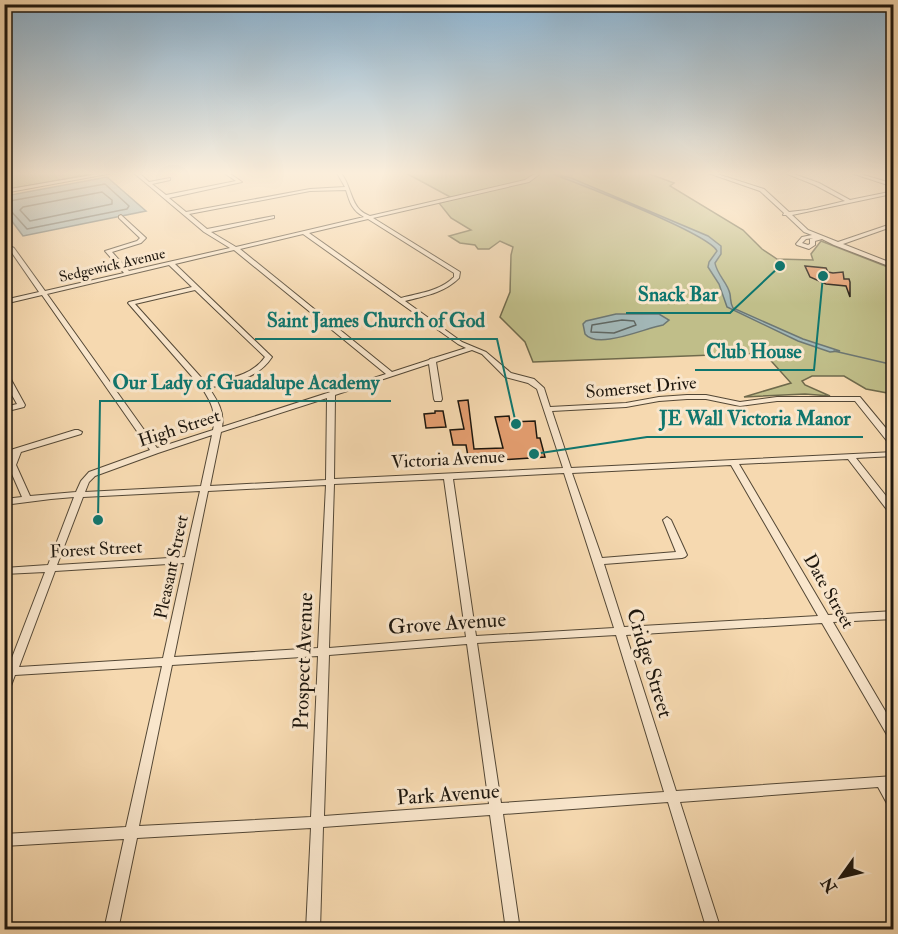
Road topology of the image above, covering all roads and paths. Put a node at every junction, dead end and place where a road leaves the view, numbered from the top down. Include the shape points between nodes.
1 (121, 217) dead end
2 (190, 217) edge
3 (272, 217) dead end
4 (373, 217) edge
5 (791, 217) edge
6 (367, 218) junction
7 (894, 224) edge
8 (206, 231) junction
9 (305, 233) junction
10 (836, 244) junction
11 (4, 245) edge
12 (236, 249) junction
13 (171, 264) junction
14 (894, 266) edge
15 (128, 274) junction
16 (194, 288) junction
17 (44, 293) junction
18 (401, 300) junction
19 (4, 302) edge
20 (474, 348) junction
21 (432, 360) junction
22 (4, 374) edge
23 (390, 374) junction
24 (205, 387) junction
25 (331, 394) junction
26 (438, 399) dead end
27 (548, 409) junction
28 (4, 410) edge
29 (218, 431) junction
30 (78, 432) dead end
31 (894, 444) edge
32 (17, 451) junction
33 (155, 451) junction
34 (4, 454) edge
35 (893, 454) edge
36 (851, 457) junction
37 (734, 462) junction
38 (567, 470) junction
39 (448, 476) junction
40 (330, 482) junction
41 (205, 488) junction
42 (81, 495) junction
43 (26, 497) junction
44 (4, 502) edge
45 (894, 513) edge
46 (667, 520) dead end
47 (189, 560) junction
48 (598, 561) junction
49 (52, 569) junction
50 (4, 571) edge
51 (894, 615) edge
52 (825, 620) junction
53 (620, 630) junction
54 (471, 640) junction
55 (323, 652) junction
56 (169, 661) junction
57 (9, 672) edge
58 (4, 691) edge
59 (894, 737) edge
60 (888, 782) edge
61 (672, 797) junction
62 (894, 805) edge
63 (495, 810) junction
64 (316, 822) junction
65 (132, 834) junction
66 (4, 840) edge
67 (111, 930) edge
68 (313, 930) edge
69 (513, 930) edge
70 (714, 930) edge

1 - 15 street via 143,238 108,250
2 - 8 street
3 - 8 street
4 - 6 street, Sedgewick Avenue
5 - 10 street via 806,231
6 - 9 street, Sedgewick Avenue
6 - 18 street via 457,272 458,277 447,285
7 - 10 street
8 - 12 street
9 - 12 street, Sedgewick Avenue
9 - 18 street
10 - 14 street
11 - 17 street via 11,246
12 - 13 street, Sedgewick Avenue
12 - 23 street
13 - 15 street, Sedgewick Avenue
13 - 16 street
15 - 17 street, Sedgewick Avenue
16 - 24 street via 269,357 257,371
16 - 24 street, Pleasant Street via 130,303
17 - 19 street, Sedgewick Avenue
17 - 33 street
18 - 20 street via 460,343
20 - 21 street, High Street
20 - 27 street via 484,352 508,375 536,384
21 - 23 street, High Street
21 - 26 street
22 - 28 street via 21,405
23 - 25 street, High Street
24 - 29 street, Pleasant Street via 216,405
25 - 29 street, High Street
25 - 40 street, Prospect Avenue
27 - 31 street, Somerset Drive via 687,397 740,404 777,399 857,399
27 - 38 street, Cridge Street
29 - 33 street, High Street
29 - 41 street, Pleasant Street
30 - 32 street
32 - 34 street
32 - 43 street via 12,465
33 - 42 street, High Street via 99,470 85,481
35 - 36 street, Victoria Avenue
36 - 37 street, Victoria Avenue
36 - 45 street
37 - 38 street, Victoria Avenue
37 - 52 street, Date Street
38 - 39 street, Victoria Avenue
38 - 48 street, Cridge Street
39 - 40 street, Victoria Avenue
39 - 54 street
40 - 41 street, Victoria Avenue
40 - 55 street, Prospect Avenue
41 - 42 street, Victoria Avenue
41 - 47 street, Pleasant Street
42 - 43 street, Victoria Avenue
42 - 49 street
43 - 44 street, Victoria Avenue
46 - 48 street via 682,555
47 - 49 street, Forest Street
47 - 56 street, Pleasant Street
48 - 53 street, Cridge Street
49 - 50 street, Forest Street
49 - 57 street
51 - 52 street, Grove Avenue
52 - 53 street, Grove Avenue
52 - 59 street, Date Street
53 - 54 street, Grove Avenue
53 - 61 street, Cridge Street
54 - 55 street, Grove Avenue
54 - 63 street
55 - 56 street, Grove Avenue
55 - 64 street, Prospect Avenue
56 - 57 street, Grove Avenue
56 - 65 street, Pleasant Street
57 - 58 street
60 - 61 street, Park Avenue
60 - 62 street
61 - 63 street, Park Avenue
61 - 70 street, Cridge Street
63 - 64 street, Park Avenue
63 - 69 street
64 - 65 street, Park Avenue
64 - 68 street, Prospect Avenue
65 - 66 street, Park Avenue
65 - 67 street, Pleasant Street

